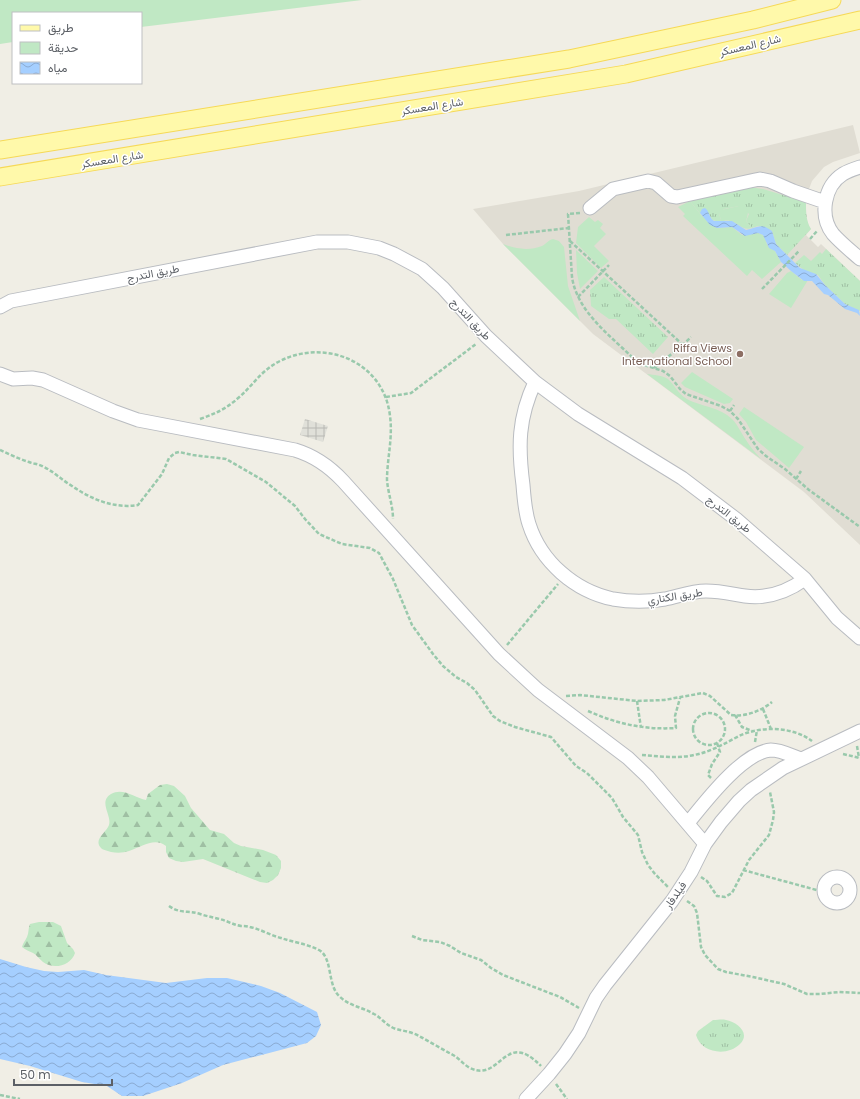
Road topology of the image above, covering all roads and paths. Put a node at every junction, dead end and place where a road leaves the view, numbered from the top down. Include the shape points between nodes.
1 (832, 0) edge
2 (860, 20) edge
3 (0, 150) edge
4 (860, 168) edge
5 (0, 177) edge
6 (825, 202) junction
7 (590, 208) dead end
8 (568, 214) dead end
9 (569, 228) junction
10 (819, 230) dead end
11 (506, 235) dead end
12 (810, 239) dead end
13 (570, 241) junction
14 (799, 251) dead end
15 (860, 259) edge
16 (609, 265) dead end
17 (602, 272) junction
18 (762, 289) dead end
19 (578, 297) junction
20 (0, 307) edge
21 (486, 336) junction
22 (691, 337) dead end
23 (683, 345) junction
24 (654, 368) junction
25 (0, 374) edge
26 (535, 382) junction
27 (386, 397) junction
28 (734, 405) dead end
29 (730, 411) junction
30 (198, 420) dead end
31 (0, 450) edge
32 (801, 471) dead end
33 (796, 479) junction
34 (860, 527) edge
35 (388, 532) junction
36 (564, 576) junction
37 (805, 579) junction
38 (860, 638) edge
39 (499, 654) junction
40 (566, 696) junction
41 (680, 698) junction
42 (550, 699) junction
43 (637, 701) junction
44 (571, 702) dead end
45 (772, 702) dead end
46 (583, 708) dead end
47 (763, 709) junction
48 (735, 715) junction
49 (641, 728) junction
50 (771, 730) junction
51 (752, 731) junction
52 (860, 731) edge
53 (717, 743) junction
54 (718, 747) junction
55 (822, 749) junction
56 (628, 758) junction
57 (801, 759) junction
58 (767, 779) junction
59 (719, 786) junction
60 (688, 823) junction
61 (705, 844) junction
62 (743, 870) junction
63 (692, 872) junction
64 (824, 892) junction
65 (676, 894) junction
66 (855, 895) edge
67 (169, 906) dead end
68 (412, 936) dead end
69 (860, 993) edge
70 (586, 1015) junction
71 (549, 1074) junction
72 (0, 1095) edge
73 (20, 1099) edge
74 (526, 1099) edge
75 (567, 1099) edge

1 - 3 main road via 754,20 569,59
2 - 5 main road, شارع المعسكر via 626,74
4 - 6 street via 843,174 835,181 829,188
6 - 7 street via 765,180 677,197 671,196 656,183 648,181 614,189
6 - 15 street via 825,216 832,234
8 - 9 path
9 - 11 path
9 - 13 path
10 - 12 path
13 - 17 path
13 - 19 path via 573,281
14 - 18 path
16 - 17 path
17 - 19 path
17 - 23 path
19 - 24 path via 592,318 635,360
20 - 21 street, طريق التدرج via 11,301 301,244 348,242 394,254 422,269 443,288
21 - 26 street, طريق التدرج
21 - 27 path via 411,393
22 - 23 path
23 - 24 path
24 - 29 path via 670,376 686,394
25 - 35 street via 13,379 43,380 113,412 138,420 308,454 336,473
26 - 36 street, طريق الكناري via 526,404 520,431 520,462 526,514 539,546
26 - 37 street, طريق التدرج via 578,414 693,486 751,531
27 - 30 path via 370,374 352,360 343,356 310,352 280,361 258,377 228,406
27 - 35 path via 391,428 387,482 394,516
28 - 29 path
29 - 33 path via 758,449
31 - 65 path via 43,466 71,486 98,500 127,507 138,505 175,453 226,459 266,482 295,506 320,534 342,544 370,548 378,553 393,580 412,625 443,666 467,683 493,716 515,727 551,737 576,766 588,773 612,798 638,835 648,866
32 - 33 path
33 - 34 path
35 - 39 street
36 - 37 street, طريق الكناري via 600,595 640,602 706,591 768,596 787,590
36 - 39 path
37 - 38 street, طريق التدرج via 837,618
39 - 42 street
40 - 42 path
40 - 43 path
40 - 44 path
41 - 43 path
41 - 48 path via 703,693 731,715
41 - 49 path via 676,711 676,728
42 - 56 street
43 - 49 path
45 - 47 path
46 - 49 path via 606,719
47 - 48 path
47 - 50 path
48 - 51 path via 742,727
50 - 51 path
50 - 55 path via 801,734
51 - 54 path
52 - 55 street, فيلدفار
53 - 53 path via 724,735 725,723 722,718 712,713 701,714 694,723 693,734 706,745
53 - 54 path
54 - 56 path via 684,757 642,755
54 - 59 path via 720,752 708,775
55 - 57 street, فيلدفار
56 - 60 street via 645,773
57 - 58 street, فيلدفار
57 - 59 street via 773,750 762,753 740,767
58 - 61 street, فيلدفار via 751,790 730,811
58 - 62 path via 773,803 773,820 769,835
59 - 60 street
60 - 61 street
61 - 63 street, فيلدفار
62 - 63 path via 732,893 725,897 717,896 707,881
62 - 64 path
63 - 65 street, فيلدفار
64 - 66 street via 830,901 837,903
64 - 66 street via 827,881 841,877
65 - 69 path via 694,906 701,947 718,969 784,984 807,994
65 - 70 street, فيلدفار via 614,972
67 - 71 path via 180,912 248,926 319,950 324,954 332,986 338,995 374,1014 384,1023 418,1036 454,1055 470,1068 490,1070 504,1057 516,1052 536,1061
68 - 70 path via 440,942 481,960 503,975 560,997
70 - 71 street, فيلدفار via 578,1033
71 - 74 street, فيلدفار
71 - 75 path
72 - 73 path

